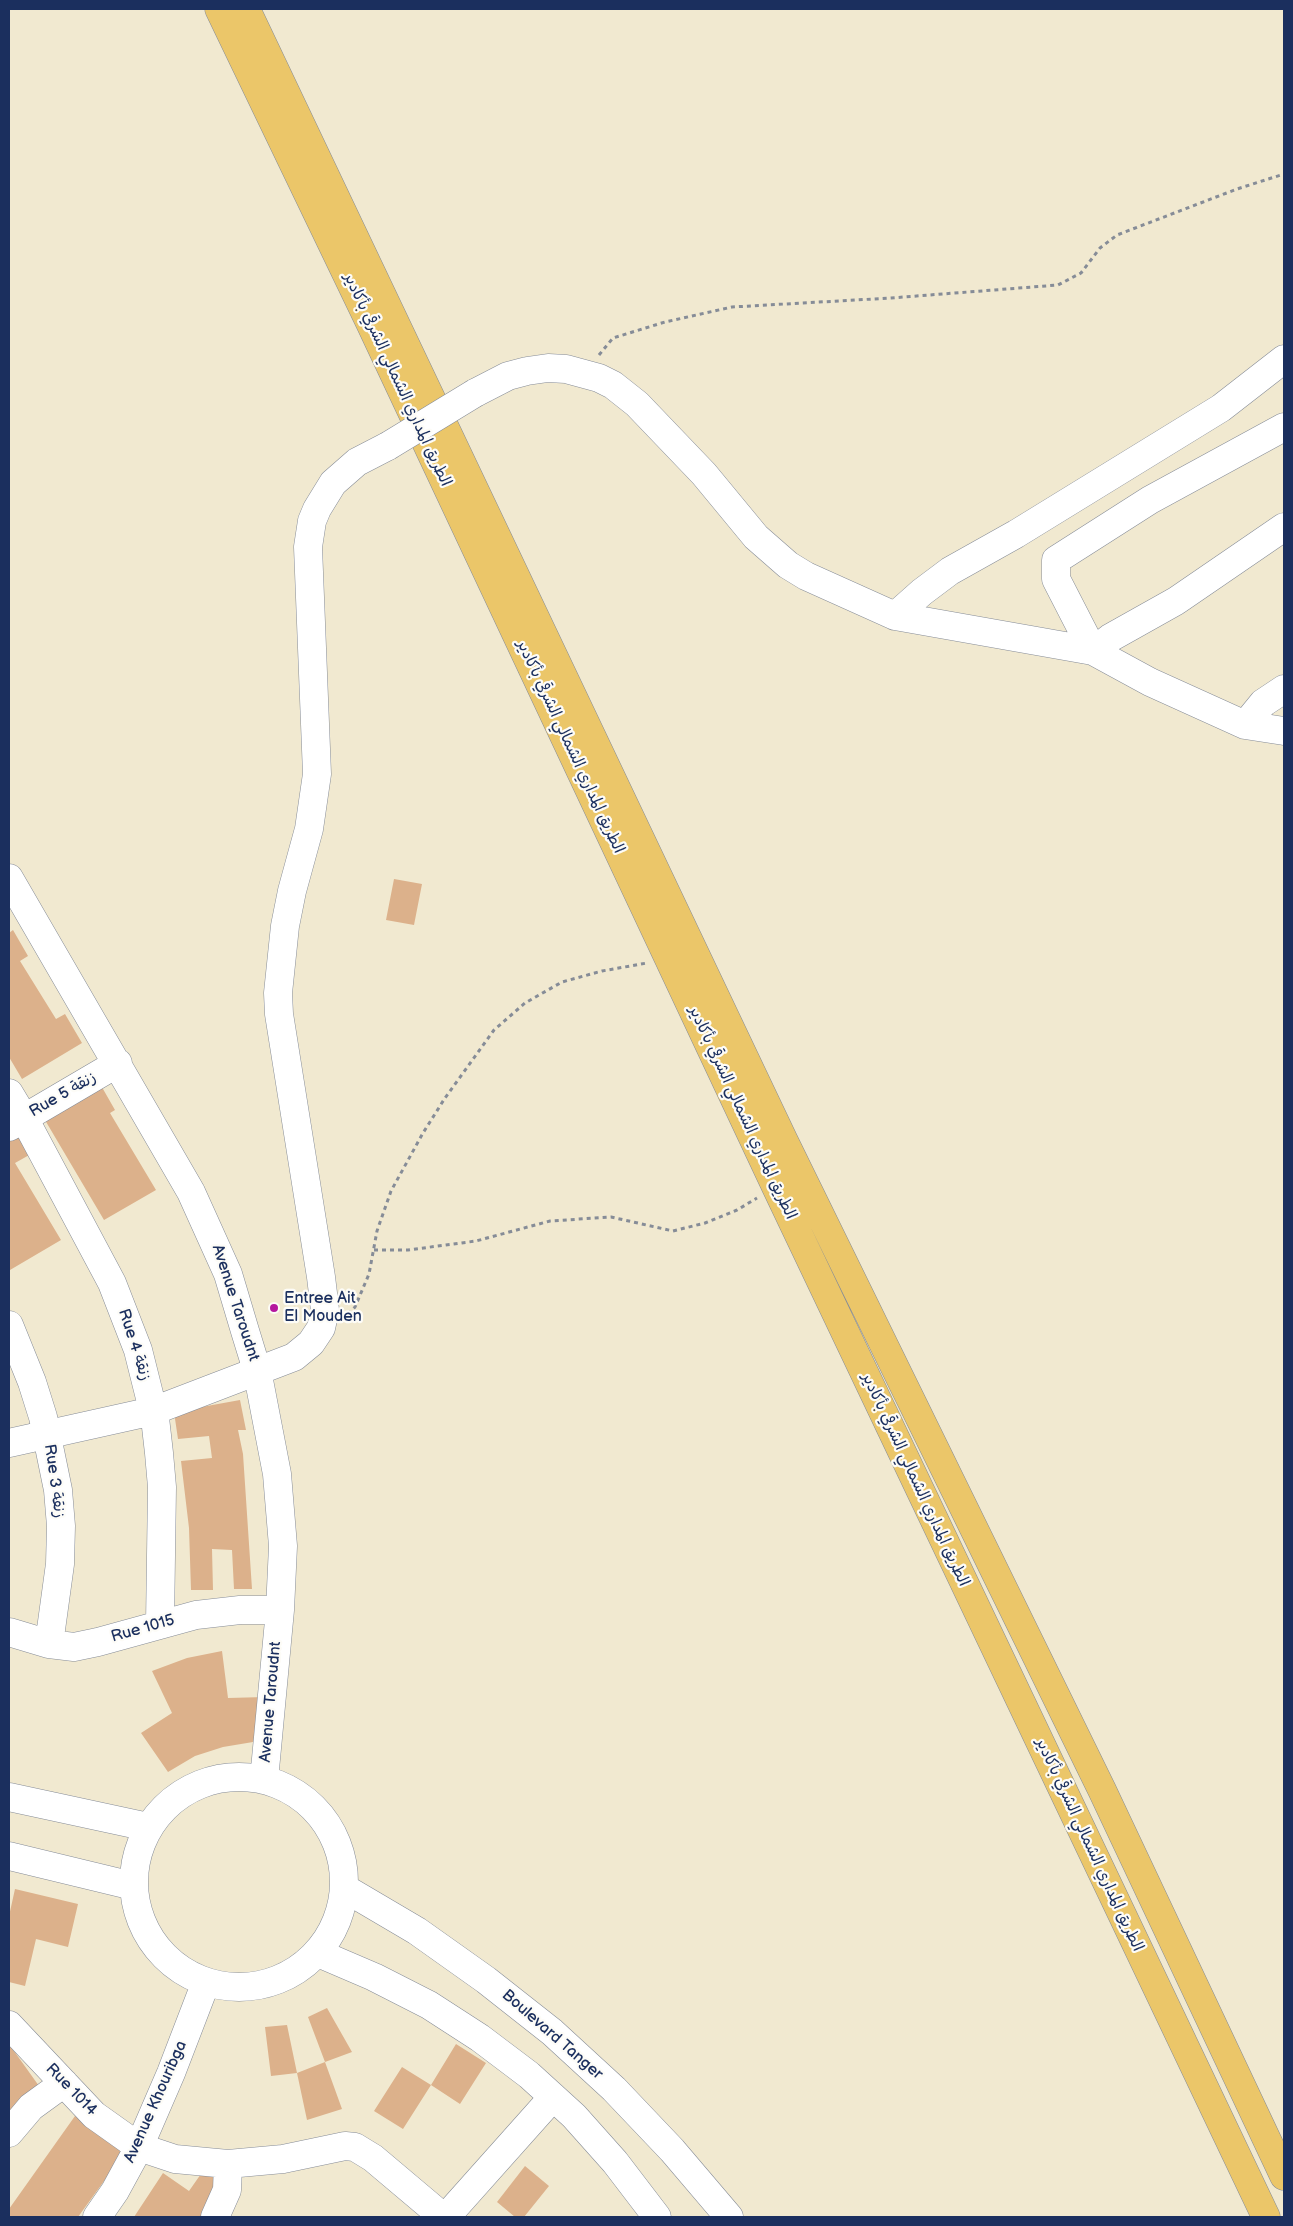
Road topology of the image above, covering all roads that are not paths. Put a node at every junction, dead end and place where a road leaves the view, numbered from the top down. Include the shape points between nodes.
1 (219, 9) edge
2 (246, 9) edge
3 (1284, 359) edge
4 (1284, 428) edge
5 (1284, 527) edge
6 (895, 616) junction
7 (1092, 651) junction
8 (1284, 689) edge
9 (1245, 725) junction
10 (1284, 731) edge
11 (9, 878) edge
12 (118, 1063) junction
13 (9, 1093) edge
14 (17, 1122) edge
15 (9, 1325) edge
16 (257, 1370) junction
17 (153, 1411) junction
18 (47, 1435) junction
19 (9, 1443) edge
20 (280, 1610) junction
21 (160, 1624) junction
22 (9, 1632) edge
23 (49, 1644) junction
24 (264, 1780) junction
25 (9, 1797) edge
26 (148, 1827) junction
27 (9, 1856) edge
28 (133, 1886) junction
29 (344, 1888) junction
30 (318, 1953) junction
31 (206, 1982) junction
32 (9, 2025) edge
33 (64, 2083) junction
34 (553, 2097) junction
35 (9, 2133) edge
36 (140, 2147) junction
37 (228, 2164) junction
38 (1284, 2176) edge
39 (97, 2217) edge
40 (215, 2217) edge
41 (445, 2217) edge
42 (657, 2217) edge
43 (729, 2217) edge
44 (1266, 2217) edge

1 - 44 highway, الطريق المداري الشمالي الشرقي بأكادير
2 - 38 highway, الطريق المداري الشمالي الشرقي بأكادير via 784,1141 1102,1790
3 - 6 street via 1221,408 950,571
4 - 7 street via 1164,492 1056,560 1056,579
5 - 7 street via 1176,601
6 - 7 street
6 - 16 street, bridge via 806,576 771,552 699,468 637,404 613,385 584,373 548,368 508,376 357,462 333,483 312,521 308,547 317,774 309,829 285,926 278,993 325,1310 317,1336 294,1357
7 - 9 street via 1150,682
8 - 9 street via 1263,704
9 - 10 street
11 - 12 street, Avenue Taroudnt
12 - 14 street, Rue 5 زنقة
12 - 16 street, Avenue Taroudnt via 204,1219 228,1274
13 - 14 street, Rue 4 زنقة
14 - 17 street, Rue 4 زنقة via 115,1291 138,1350
15 - 18 street, Rue 3 زنقة via 32,1382
16 - 17 street
16 - 20 street, Avenue Taroudnt via 277,1474 283,1546
17 - 18 street
17 - 21 street, Rue 4 زنقة via 162,1487
18 - 19 street
18 - 23 street, Rue 3 زنقة via 58,1490 61,1526 58,1591
20 - 21 street, Rue 1015 via 218,1612
20 - 24 street, Avenue Taroudnt
21 - 23 street, Rue 1015 via 86,1645
22 - 23 street, Rue 1015
24 - 26 street via 228,1777 185,1790 164,1806
24 - 29 street via 287,1788 324,1819 336,1840 343,1864
25 - 26 street
26 - 28 street via 138,1846
27 - 28 street
28 - 31 street via 139,1917 154,1945 177,1968
29 - 30 street via 341,1912
29 - 43 street, Boulevard Tanger via 417,1931 552,2032 627,2102
30 - 31 street via 299,1969 262,1985 230,1987
30 - 34 street via 374,1976 429,2005 480,2038
31 - 36 street, Avenue Khouribga
32 - 33 street, Rue 1014
33 - 35 street via 31,2107
33 - 36 street, Rue 1014 via 94,2115
34 - 41 street
34 - 42 street via 615,2162
36 - 37 street, Rue 1014 via 175,2159
36 - 39 street, Avenue Khouribga
37 - 40 street via 227,2190
37 - 41 street, Rue 1014 via 355,2147

